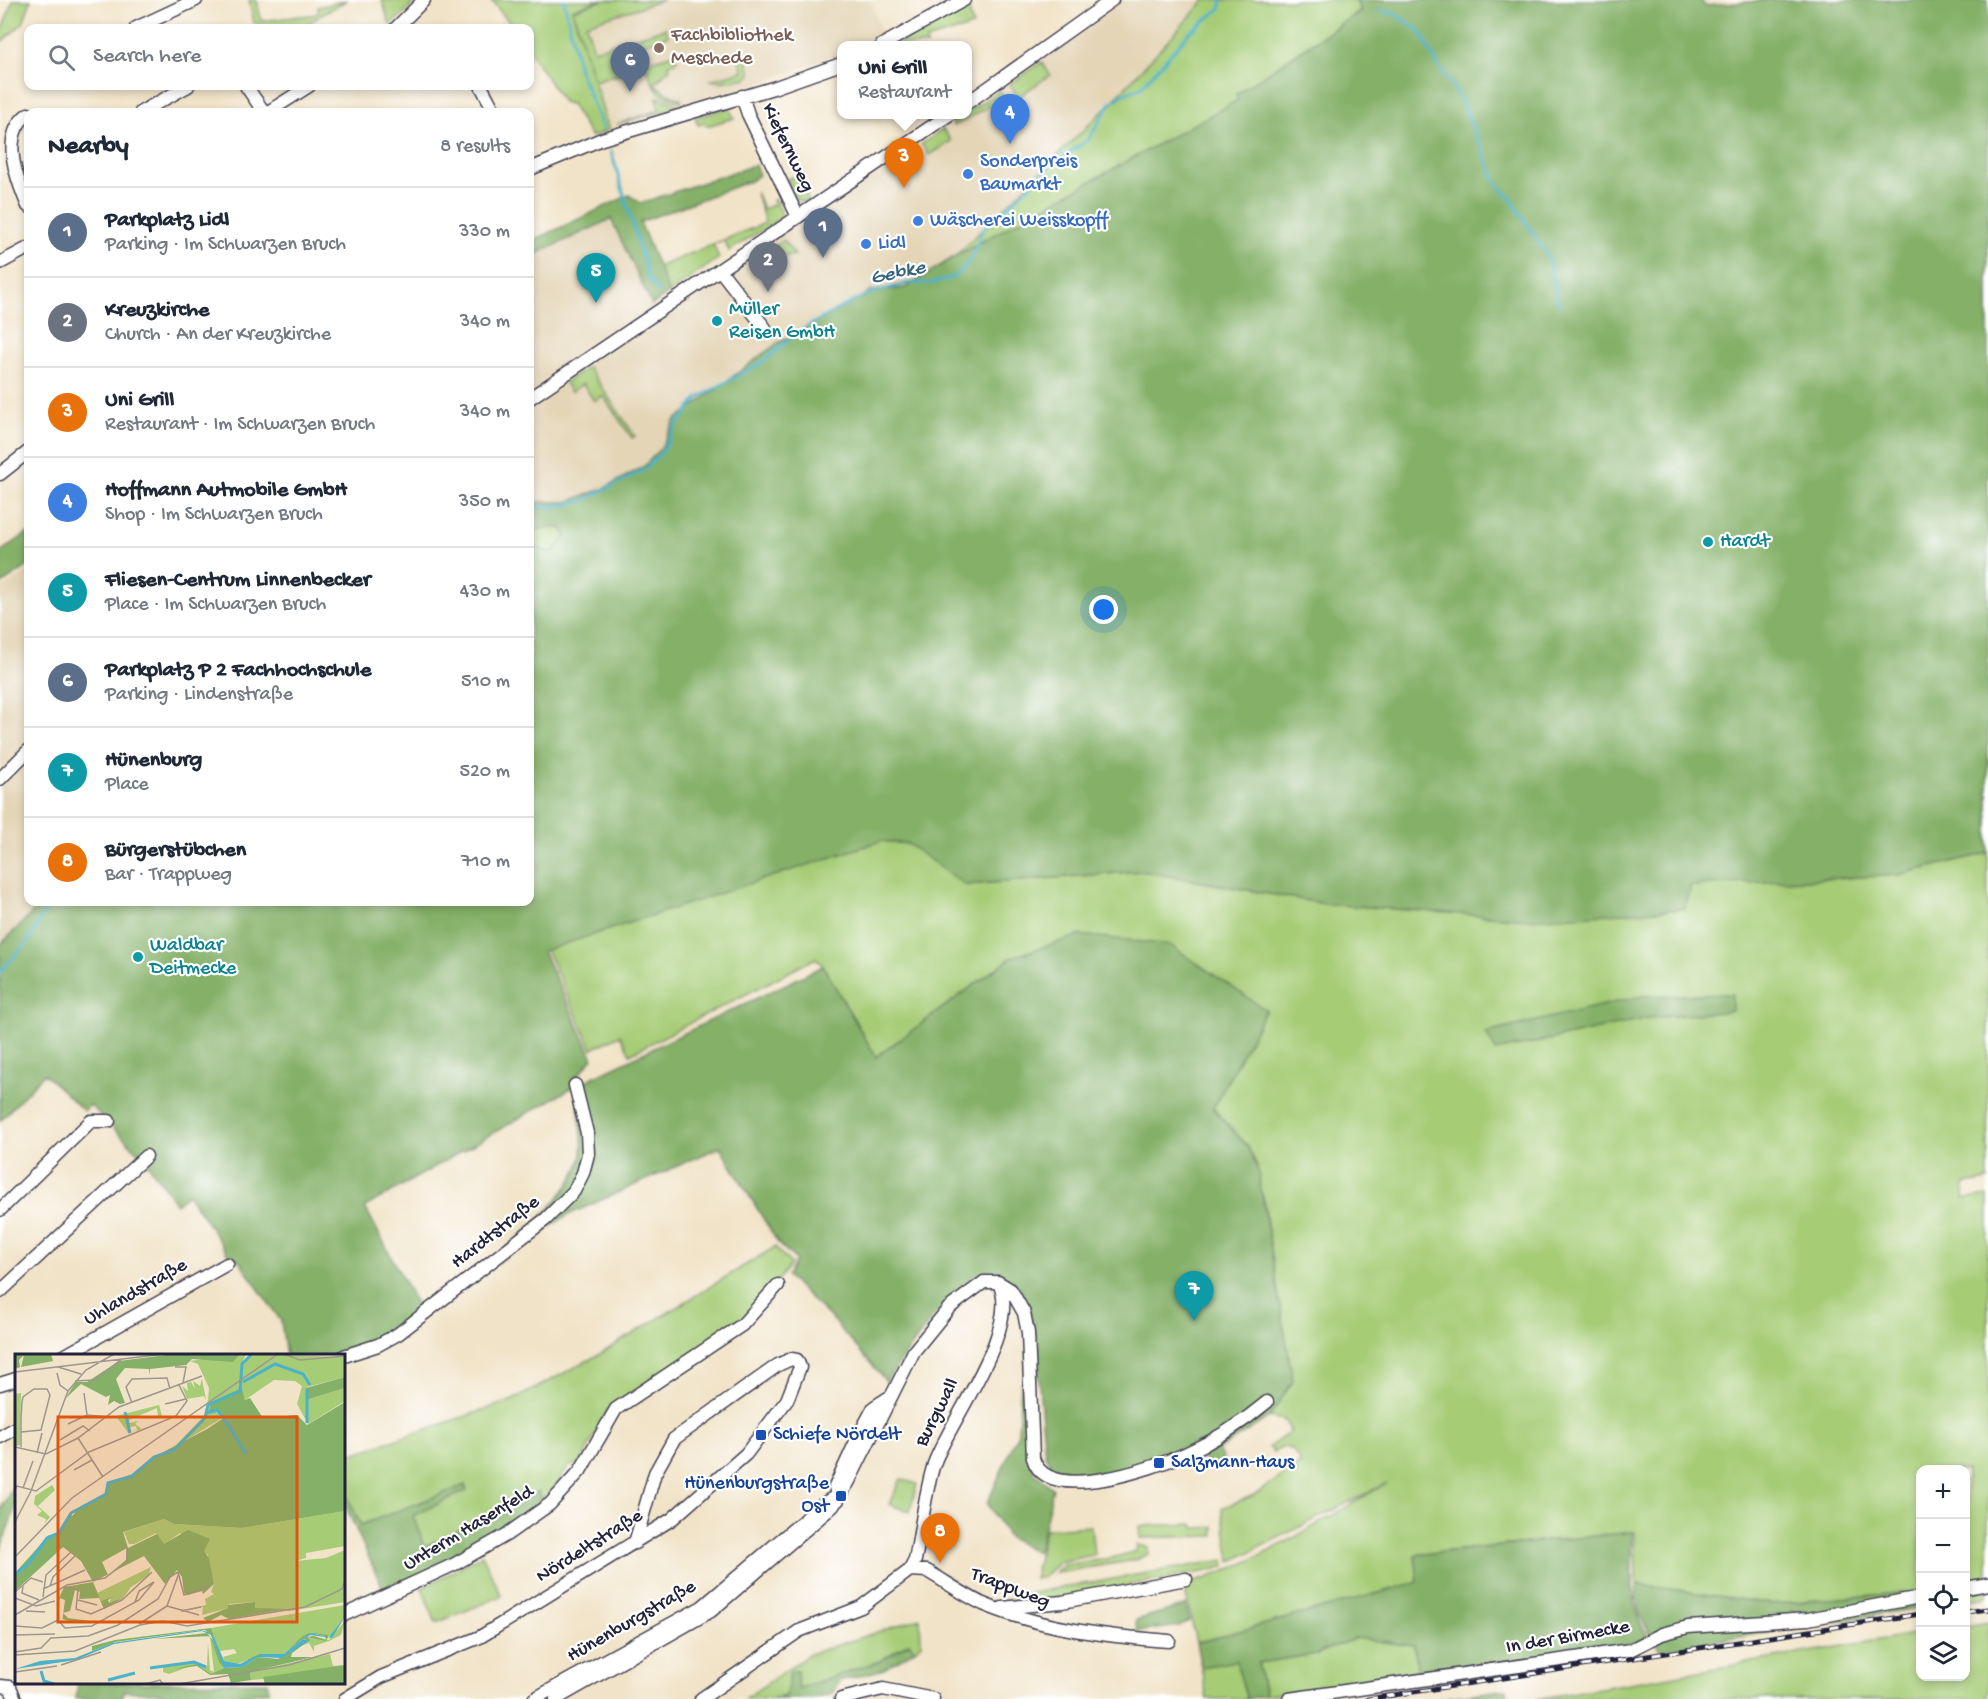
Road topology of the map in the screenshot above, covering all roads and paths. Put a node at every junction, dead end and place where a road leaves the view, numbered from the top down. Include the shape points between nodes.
1 (196, 0) edge
2 (424, 0) edge
3 (964, 0) edge
4 (1112, 0) edge
5 (145, 24) edge
6 (400, 24) edge
7 (889, 41) edge
8 (837, 65) edge
9 (181, 90) edge
10 (249, 90) edge
11 (302, 90) edge
12 (483, 90) edge
13 (742, 96) junction
14 (972, 99) edge
15 (148, 108) edge
16 (263, 108) edge
17 (273, 108) edge
18 (493, 108) edge
19 (24, 117) edge
20 (943, 119) edge
21 (534, 167) edge
22 (24, 184) edge
23 (798, 217) junction
24 (24, 250) edge
25 (0, 263) edge
26 (720, 270) junction
27 (765, 328) dead end
28 (534, 395) edge
29 (24, 455) edge
30 (0, 474) edge
31 (24, 756) edge
32 (0, 779) edge
33 (575, 1085) dead end
34 (109, 1121) dead end
35 (146, 1156) dead end
36 (0, 1210) edge
37 (226, 1264) dead end
38 (998, 1282) joint
39 (778, 1285) dead end
40 (0, 1292) edge
41 (1009, 1296) junction
42 (68, 1354) edge
43 (345, 1356) edge
44 (15, 1379) edge
45 (0, 1384) edge
46 (1267, 1402) dead end
47 (833, 1497) junction
48 (635, 1543) junction
49 (917, 1548) junction
50 (910, 1570) junction
51 (927, 1571) junction
52 (1186, 1579) dead end
53 (1988, 1584) edge
54 (1970, 1587) edge
55 (1916, 1598) edge
56 (994, 1608) junction
57 (345, 1616) edge
58 (1169, 1641) dead end
59 (2, 1686) edge
60 (2, 1699) edge
61 (15, 1699) edge
62 (345, 1699) edge
63 (534, 1699) edge
64 (556, 1699) edge
65 (701, 1699) edge
66 (841, 1699) edge
67 (933, 1699) edge
68 (1289, 1699) edge

1 - 5 street
2 - 6 street
3 - 7 street
4 - 14 street
8 - 13 street
9 - 15 street
10 - 16 street
11 - 17 street
12 - 18 street
13 - 21 street via 602,139
13 - 23 street, Kiefernweg
19 - 22 street via 16,123 8,148
20 - 23 street
23 - 26 street
24 - 25 street
26 - 27 street
26 - 28 street
29 - 30 street
31 - 32 street
33 - 43 street, Hardtstraße via 588,1154 574,1191 546,1219 398,1334
34 - 36 street via 91,1120
35 - 40 street
37 - 42 street, Uhlandstraße
38 - 41 street, Burgwall
38 - 47 street, Hünenburgstraße via 988,1281 975,1287 937,1320 908,1361
39 - 57 street, Unterm Hasenfeld via 742,1325 616,1410 580,1472 550,1504 446,1569
41 - 46 street via 1022,1308 1028,1333 1033,1458 1038,1470 1048,1478 1089,1481 1176,1458 1238,1424
41 - 49 street, Burgwall via 994,1346 933,1467
44 - 45 street
47 - 63 street, Hünenburgstraße via 702,1607
47 - 64 street, Hünenburgstraße via 711,1611
48 - 48 street, Nördeltstraße via 683,1510 746,1454 782,1408 799,1370 791,1359 674,1439 655,1473
48 - 62 street, Nördeltstraße via 480,1637 381,1677
49 - 50 street, Burgwall
49 - 51 street
50 - 51 street, Trappweg
50 - 65 street via 861,1607 799,1631
51 - 56 street, Trappweg
52 - 56 street via 1062,1602
53 - 54 street
55 - 68 street, In der Birmecke via 1808,1619 1688,1627 1662,1634 1630,1650
56 - 58 street, Trappweg via 1064,1628
59 - 60 street
59 - 61 street via 13,1691
66 - 67 street via 887,1689

